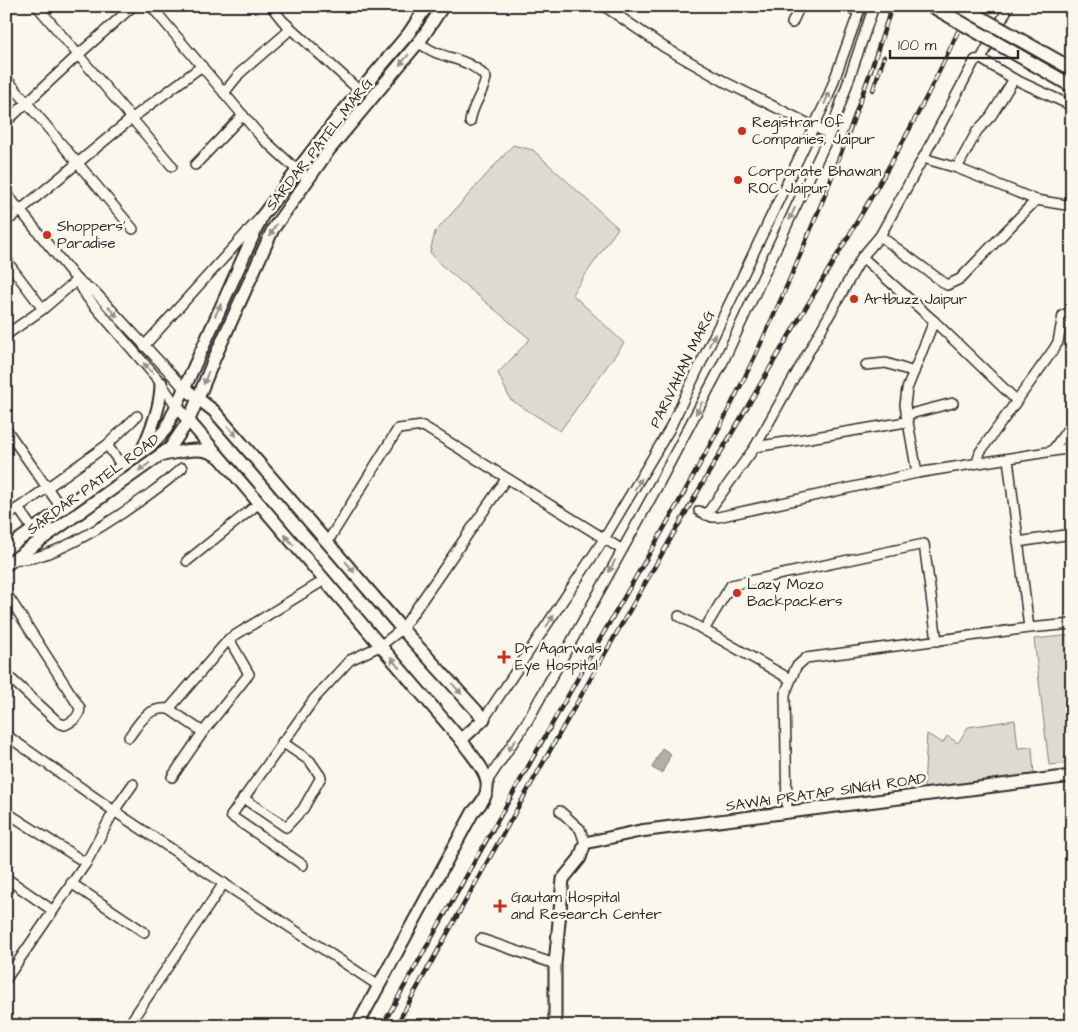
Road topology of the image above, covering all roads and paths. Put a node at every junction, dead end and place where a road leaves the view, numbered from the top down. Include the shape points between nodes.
1 (37, 6) edge
2 (133, 6) edge
3 (151, 6) edge
4 (271, 6) edge
5 (427, 6) edge
6 (443, 6) edge
7 (604, 6) edge
8 (800, 6) edge
9 (846, 6) edge
10 (874, 6) edge
11 (932, 6) edge
12 (960, 6) edge
13 (1009, 6) edge
14 (860, 9) edge
15 (792, 23) dead end
16 (291, 29) junction
17 (418, 43) junction
18 (78, 55) junction
19 (981, 59) junction
20 (202, 66) junction
21 (1072, 69) edge
22 (6, 78) edge
23 (1014, 79) junction
24 (1072, 86) edge
25 (360, 92) junction
26 (224, 93) junction
27 (29, 103) junction
28 (1072, 106) edge
29 (243, 115) junction
30 (131, 119) junction
31 (6, 122) edge
32 (470, 122) dead end
33 (815, 126) junction
34 (829, 134) junction
35 (923, 158) junction
36 (78, 163) junction
37 (195, 165) dead end
38 (172, 166) dead end
39 (957, 168) junction
40 (296, 170) junction
41 (307, 179) junction
42 (6, 193) edge
43 (1036, 200) junction
44 (1072, 206) edge
45 (21, 212) junction
46 (262, 216) junction
47 (6, 222) edge
48 (133, 229) dead end
49 (880, 236) junction
50 (862, 257) junction
51 (6, 260) edge
52 (77, 280) junction
53 (43, 309) junction
54 (1072, 312) edge
55 (934, 321) junction
56 (6, 335) edge
57 (144, 346) junction
58 (866, 365) dead end
59 (914, 372) junction
60 (161, 383) junction
61 (183, 386) junction
62 (199, 397) junction
63 (1016, 400) junction
64 (953, 404) dead end
65 (177, 407) junction
66 (137, 416) dead end
67 (906, 418) junction
68 (190, 420) junction
69 (1072, 423) edge
70 (6, 429) edge
71 (107, 445) junction
72 (755, 447) junction
73 (1072, 448) edge
74 (1052, 451) junction
75 (141, 453) junction
76 (160, 455) junction
77 (1008, 459) junction
78 (977, 462) junction
79 (226, 463) junction
80 (122, 466) junction
81 (182, 468) dead end
82 (918, 473) junction
83 (506, 479) junction
84 (48, 487) junction
85 (258, 504) junction
86 (18, 508) junction
87 (62, 509) junction
88 (6, 517) edge
89 (34, 529) junction
90 (1072, 534) edge
91 (604, 539) junction
92 (41, 540) junction
93 (328, 542) junction
94 (1018, 542) junction
95 (11, 546) edge
96 (621, 550) junction
97 (15, 559) edge
98 (187, 561) dead end
99 (324, 581) junction
100 (6, 594) edge
101 (679, 616) dead end
102 (1072, 624) edge
103 (1029, 628) junction
104 (402, 629) junction
105 (704, 630) junction
106 (229, 639) junction
107 (937, 641) junction
108 (380, 646) junction
109 (8, 677) dead end
110 (790, 679) junction
111 (169, 709) junction
112 (484, 719) junction
113 (203, 732) junction
114 (6, 735) edge
115 (128, 738) dead end
116 (461, 740) junction
117 (282, 742) junction
118 (1072, 776) edge
119 (172, 777) dead end
120 (488, 780) junction
121 (133, 784) dead end
122 (243, 798) junction
123 (114, 811) junction
124 (560, 811) dead end
125 (6, 812) edge
126 (787, 813) junction
127 (585, 843) junction
128 (86, 863) junction
129 (302, 864) dead end
130 (6, 878) edge
131 (71, 883) junction
132 (224, 883) junction
133 (52, 910) junction
134 (144, 932) dead end
135 (481, 939) dead end
136 (555, 964) junction
137 (6, 979) edge
138 (379, 986) junction
139 (128, 1026) edge
140 (356, 1026) edge
141 (555, 1026) edge

1 - 18 street
2 - 18 street
3 - 20 street
4 - 16 street
5 - 25 street, SARDAR PATEL ROAD
6 - 17 street, SARDAR PATEL MARG
7 - 33 street via 664,47 727,83
8 - 15 street
9 - 14 street
10 - 34 street, PARIVAHAN MARG
11 - 24 main road, bridge
12 - 21 main road, bridge
13 - 19 street
33 -> 14 street, PARIVAHAN MARG
16 - 25 street
16 - 26 street via 240,73
17 - 32 street via 468,64 486,78 471,111
17 -> 41 street, SARDAR PATEL MARG
18 - 27 street
18 - 30 street
19 - 23 street
19 - 35 street via 975,60
20 - 26 street
20 - 30 street
22 - 27 street
23 - 28 street
23 - 39 street via 991,116 977,131
25 - 40 street, SARDAR PATEL ROAD
26 - 29 street
27 - 31 street
27 - 36 street
29 - 37 street
29 - 40 street
30 - 36 street
30 - 38 street
33 - 34 street
91 -> 33 street, PARIVAHAN MARG via 669,430
34 -> 96 street, PARIVAHAN MARG via 721,366
35 - 39 street
35 - 49 street
36 - 45 street
36 - 48 street
39 - 43 street
40 - 41 street
40 - 46 street, SARDAR PATEL ROAD
41 -> 62 street, SARDAR PATEL MARG via 273,229
42 - 45 street
43 - 44 street
43 - 49 street via 960,279 947,285
45 - 47 street
45 - 52 street
46 - 57 street
61 -> 46 street, SARDAR PATEL ROAD
49 - 50 street
50 - 55 street
50 - 72 street
51 - 53 street
52 - 53 street
52 -> 57 street via 96,292
60 -> 52 street via 86,297
53 - 56 street
54 - 63 street via 1063,315 1058,342
55 - 59 street
55 - 63 street
57 - 61 street
58 - 59 street via 886,363
59 - 67 street via 907,389
60 - 65 street
60 - 75 street via 153,425
61 - 62 street
61 - 65 street, SARDAR PATEL ROAD
62 - 68 street, SARDAR PATEL MARG
62 -> 93 street
63 - 78 street via 980,452
64 - 67 street
65 - 68 street
65 - 75 street, SARDAR PATEL ROAD via 166,429
66 - 71 street
67 - 72 street
67 - 82 street
68 - 76 street, SARDAR PATEL ROAD via 170,448
68 - 79 street
69 - 74 street
70 - 84 street
71 - 80 street
71 - 84 street
72 - 82 street via 703,513 718,517
73 - 74 street
74 - 77 street
75 - 80 street, SARDAR PATEL ROAD
76 - 79 street via 209,450
76 -> 92 street, SARDAR PATEL ROAD
77 - 78 street
77 - 94 street
78 - 82 street
79 - 85 street
80 - 87 street, SARDAR PATEL ROAD
81 - 97 street via 76,542 26,560
83 - 91 street
83 - 93 street via 423,426 398,429
83 - 104 street
84 - 86 street
84 - 87 street
85 - 98 street
99 -> 85 street
86 - 88 street
86 - 89 street
87 - 89 street, SARDAR PATEL ROAD
89 - 92 street
89 - 95 street, SARDAR PATEL ROAD
90 - 94 street
91 - 96 street
112 -> 91 street, PARIVAHAN MARG
92 - 97 street, SARDAR PATEL ROAD
93 -> 104 street
94 - 103 street
95 - 97 street
96 -> 120 street, PARIVAHAN MARG via 528,720
99 - 106 street
99 - 108 street
100 - 109 street via 80,712 65,725 59,723
101 - 105 street
102 - 103 street
103 - 107 street
104 - 108 street
104 -> 112 street
105 - 107 street via 731,585 924,544
105 - 110 street
106 - 111 street
106 - 113 street via 249,674
107 - 110 street via 806,658
116 -> 108 street
108 - 117 street via 350,660 314,699
110 - 126 street via 785,694
111 - 113 street
111 - 115 street via 158,708 147,714
112 - 116 street
113 - 119 street
114 - 123 street
116 - 120 street
117 - 122 street
117 - 122 street via 310,761 320,777 302,810 286,827
118 - 126 street, SAWAI PRATAP SINGH ROAD
120 - 138 street via 488,789 480,805 473,812
121 - 123 street
122 - 129 street via 231,816
123 - 128 street
123 - 132 street
124 - 127 street via 580,829
125 - 128 street
126 - 127 street, SAWAI PRATAP SINGH ROAD via 640,831
127 - 136 street via 580,858 563,879
128 - 131 street
130 - 133 street
131 - 133 street
131 - 134 street
132 - 138 street
132 - 139 street
133 - 137 street
135 - 136 street
136 - 141 street
138 - 140 street

